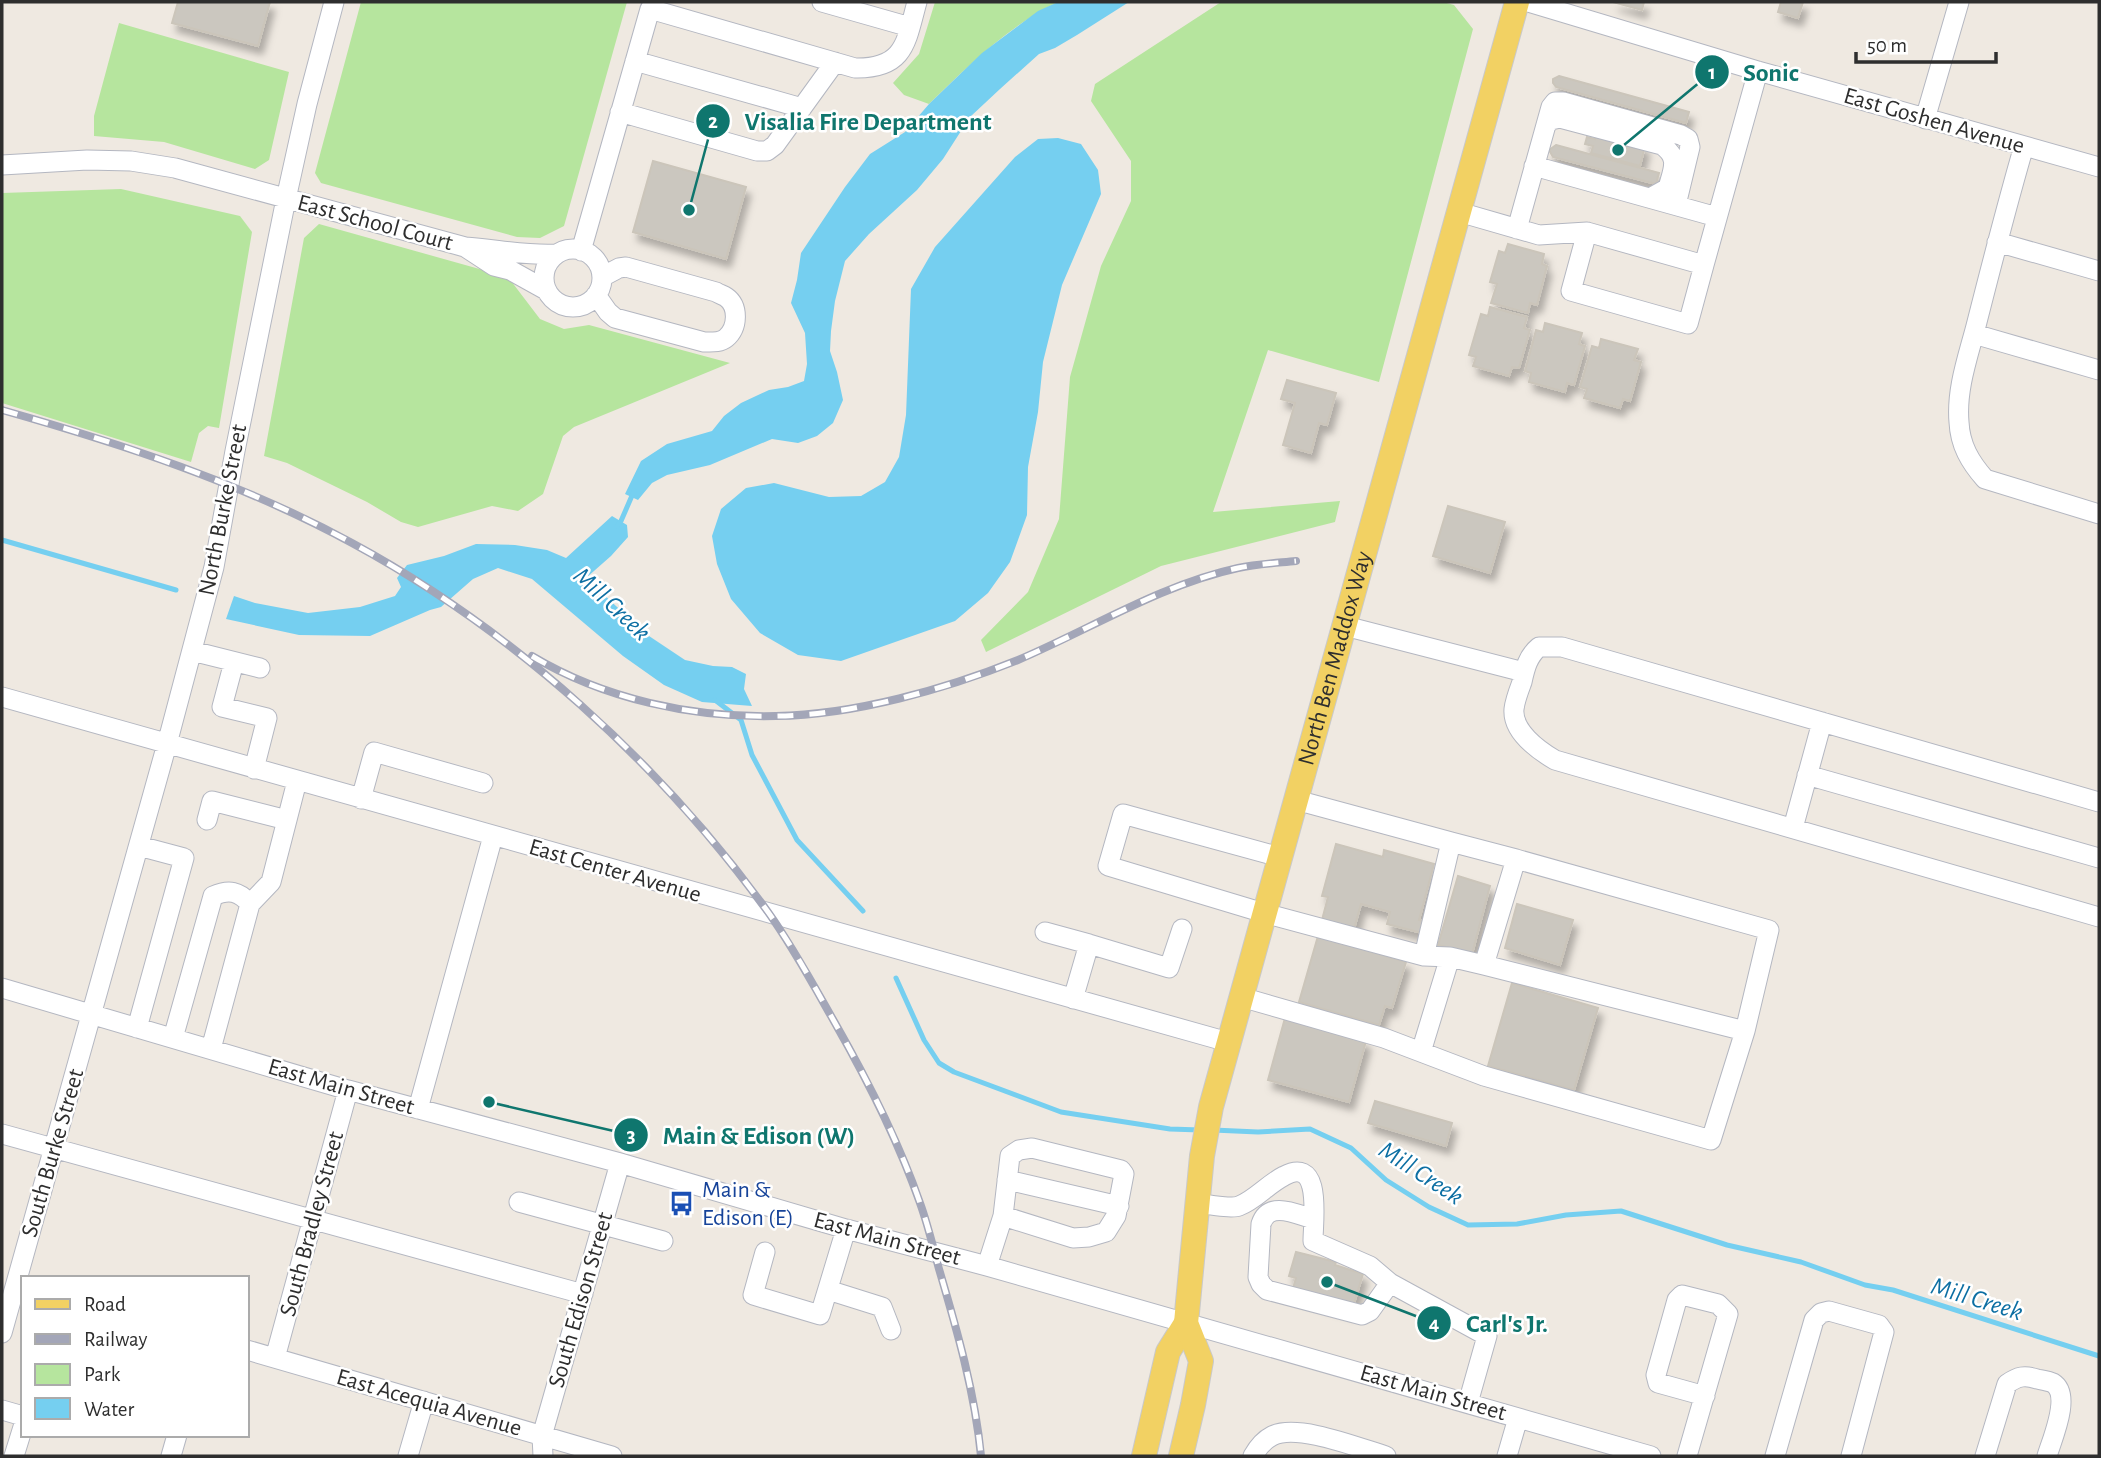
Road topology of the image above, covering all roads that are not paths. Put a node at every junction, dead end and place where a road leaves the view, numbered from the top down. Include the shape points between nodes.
1 (334, 2) edge
2 (822, 2) edge
3 (917, 2) edge
4 (1517, 2) edge
5 (1528, 2) edge
6 (1959, 2) edge
7 (651, 5) edge
8 (910, 27) junction
9 (635, 61) junction
10 (835, 62) junction
11 (1758, 71) junction
12 (802, 108) junction
13 (620, 112) junction
14 (1925, 119) junction
15 (1546, 125) junction
16 (2024, 146) junction
17 (2, 164) edge
18 (1534, 166) junction
19 (2099, 167) edge
20 (1650, 198) junction
21 (286, 199) junction
22 (1676, 205) junction
23 (1459, 212) junction
24 (1717, 217) junction
25 (1517, 229) junction
26 (1587, 232) junction
27 (1997, 242) junction
28 (465, 247) junction
29 (581, 251) junction
30 (557, 254) junction
31 (1704, 265) junction
32 (2099, 271) edge
33 (599, 286) junction
34 (546, 290) junction
35 (1974, 334) junction
36 (2099, 370) edge
37 (2099, 514) edge
38 (1345, 626) junction
39 (192, 650) junction
40 (234, 662) junction
41 (260, 668) dead end
42 (1524, 672) junction
43 (2, 697) edge
44 (1822, 722) junction
45 (167, 744) junction
46 (254, 769) junction
47 (1807, 775) junction
48 (297, 781) junction
49 (483, 783) dead end
50 (362, 799) junction
51 (1296, 800) junction
52 (2099, 802) edge
53 (207, 820) dead end
54 (287, 820) junction
55 (1793, 828) junction
56 (493, 836) junction
57 (1451, 842) junction
58 (139, 846) junction
59 (1280, 858) junction
60 (2099, 858) edge
61 (1516, 859) junction
62 (250, 904) junction
63 (1264, 913) junction
64 (2099, 917) edge
65 (1182, 929) dead end
66 (1045, 932) dead end
67 (1089, 944) junction
68 (1424, 956) junction
69 (1450, 957) junction
70 (1484, 965) junction
71 (2, 988) edge
72 (1241, 997) junction
73 (1073, 999) junction
74 (92, 1014) junction
75 (137, 1028) junction
76 (1745, 1031) junction
77 (173, 1038) junction
78 (1228, 1042) junction
79 (211, 1049) junction
80 (1421, 1052) junction
81 (348, 1090) junction
82 (418, 1109) junction
83 (2, 1134) edge
84 (54, 1149) junction
85 (620, 1163) junction
86 (1007, 1180) junction
87 (519, 1202) dead end
88 (1196, 1203) junction
89 (1119, 1206) junction
90 (1003, 1216) junction
91 (1313, 1219) junction
92 (313, 1220) junction
93 (602, 1224) junction
94 (846, 1229) junction
95 (663, 1241) dead end
96 (765, 1252) dead end
97 (987, 1266) junction
98 (13, 1283) edge
99 (1390, 1283) junction
100 (828, 1290) junction
101 (583, 1294) junction
102 (1186, 1323) junction
103 (891, 1331) dead end
104 (2, 1332) edge
105 (248, 1350) edge
106 (275, 1358) junction
107 (1706, 1396) junction
108 (424, 1401) junction
109 (1468, 1403) junction
110 (2, 1410) edge
111 (21, 1415) edge
112 (1518, 1418) junction
113 (21, 1433) edge
114 (177, 1437) edge
115 (543, 1446) edge
116 (591, 1453) edge
117 (14, 1456) edge
118 (172, 1456) edge
119 (408, 1456) edge
120 (612, 1456) edge
121 (1143, 1456) edge
122 (1181, 1456) edge
123 (1253, 1456) edge
124 (1386, 1456) edge
125 (1507, 1456) edge
126 (1651, 1456) edge
127 (1687, 1456) edge
128 (1775, 1456) edge
129 (1851, 1456) edge
130 (1985, 1456) edge
131 (2047, 1456) edge

1 - 21 street, North Burke Street
2 - 8 street
3 - 8 street
4 - 23 main road, North Ben Maddox Way
5 - 11 street, East Goshen Avenue
6 - 14 street
7 - 9 street
7 - 10 street
8 - 10 street via 897,56 885,64 872,69
9 - 12 street
9 - 13 street
10 - 12 street
11 - 14 street, East Goshen Avenue
11 - 24 street
12 - 13 street via 767,151
13 - 29 street
14 - 16 street, East Goshen Avenue
15 - 18 street
15 - 20 street via 1560,118 1662,145 1675,161 1668,188
15 - 22 street via 1551,107 1563,102 1688,139
16 - 19 street, East Goshen Avenue
16 - 27 street
17 - 21 street, East School Court via 131,161 175,168
18 - 20 street
18 - 25 street
20 - 22 street
21 - 28 street, East School Court
21 - 39 street, North Burke Street via 214,567
22 - 24 street
23 - 25 street
23 - 38 main road, North Ben Maddox Way
24 - 31 street
25 - 26 street via 1539,235
26 - 31 street
26 - 31 street via 1571,291 1662,317 1688,324
27 - 32 street
27 - 35 street
28 - 30 street, East School Court
28 - 34 street, East School Court
29 - 30 street, East School Court
29 - 33 street via 596,261
30 - 34 street via 546,266
33 - 33 street via 626,267 716,292 727,297 736,317 726,338 704,342 615,318 608,312
33 - 34 street, East School Court via 583,306 574,307 558,303
35 - 36 street
35 - 37 street via 1959,391 1958,421 1973,465 1985,479
38 - 42 street
38 - 51 main road, North Ben Maddox Way
39 - 40 street
39 - 45 street, North Burke Street
40 - 41 street
40 - 46 street via 222,707 267,718
42 - 44 street via 1539,647 1562,647
42 - 55 street via 1515,717 1541,752 1555,760
43 - 45 street, East Center Avenue
44 - 47 street
44 - 52 street
45 - 46 street, East Center Avenue
45 - 58 street, North Burke Street
46 - 48 street, East Center Avenue
47 - 55 street
47 - 60 street
48 - 50 street, East Center Avenue
48 - 54 street
49 - 50 street via 374,752
50 - 56 street, East Center Avenue
51 - 57 street
51 - 59 main road, North Ben Maddox Way
53 - 54 street via 212,801
54 - 62 street via 271,882
55 - 64 street
56 - 73 street, East Center Avenue
56 - 82 street
57 - 61 street
57 - 68 street
58 - 74 street, North Burke Street
58 - 75 street via 184,858
59 - 63 main road, North Ben Maddox Way
59 - 63 street via 1123,814 1119,827 1108,866
61 - 70 street
61 - 76 street via 1769,930
62 - 77 street via 243,895 224,891 214,895
62 - 79 street
63 - 68 street
63 - 72 main road, North Ben Maddox Way
65 - 67 street via 1169,968
66 - 67 street
67 - 73 street
68 - 69 street
69 - 70 street
69 - 80 street
70 - 76 street
71 - 74 street, East Main Street
72 - 78 main road, North Ben Maddox Way
72 - 80 street
73 - 78 street, East Center Avenue
74 - 75 street, East Main Street
74 - 84 street, South Burke Street
75 - 77 street, East Main Street
76 - 80 street via 1711,1140 1484,1076
77 - 79 street, East Main Street
78 - 88 main road, North Ben Maddox Way
79 - 81 street, East Main Street
81 - 82 street, East Main Street
81 - 92 street, South Bradley Street
82 - 85 street, East Main Street
83 - 84 street
84 - 92 street
84 - 98 street, South Burke Street
85 - 93 street, South Edison Street
85 - 94 street, East Main Street
86 - 89 street
86 - 89 street via 1010,1156 1032,1148 1121,1170 1125,1174
86 - 90 street
87 - 93 street
88 - 91 street via 1238,1207 1296,1172 1307,1175 1313,1185
88 - 102 main road, North Ben Maddox Way
89 - 90 street via 1105,1232 1089,1237 1073,1238
90 - 97 street
91 - 99 street via 1313,1241 1370,1266
91 - 99 street via 1280,1209 1263,1217 1258,1277 1267,1290 1362,1315
92 - 101 street
92 - 106 street, South Bradley Street
93 - 95 street
93 - 101 street, South Edison Street
94 - 97 street, East Main Street
94 - 100 street
96 - 100 street via 753,1295 820,1315
97 - 102 street, East Main Street
98 - 104 street, South Burke Street
99 - 109 street via 1487,1336
100 - 103 street via 882,1307
101 - 115 street, South Edison Street
102 - 109 street, East Main Street
102 - 121 main road via 1168,1352
102 - 122 main road via 1200,1361
105 - 106 street, East Acequia Avenue
106 - 108 street, East Acequia Avenue
107 - 107 street via 1728,1314 1718,1304 1682,1295 1656,1375 1658,1383
107 - 127 street
108 - 115 street, East Acequia Avenue
108 - 119 street
109 - 112 street, East Main Street
110 - 111 street
112 - 125 street
112 - 126 street, East Main Street
113 - 117 street
114 - 118 street
115 - 116 street, East Acequia Avenue
116 - 120 street, East Acequia Avenue
123 - 124 street via 1272,1436 1305,1432
128 - 129 street via 1814,1320 1829,1311 1879,1325 1884,1332
130 - 131 street via 2007,1384 2026,1375 2054,1384 2062,1394 2062,1409

